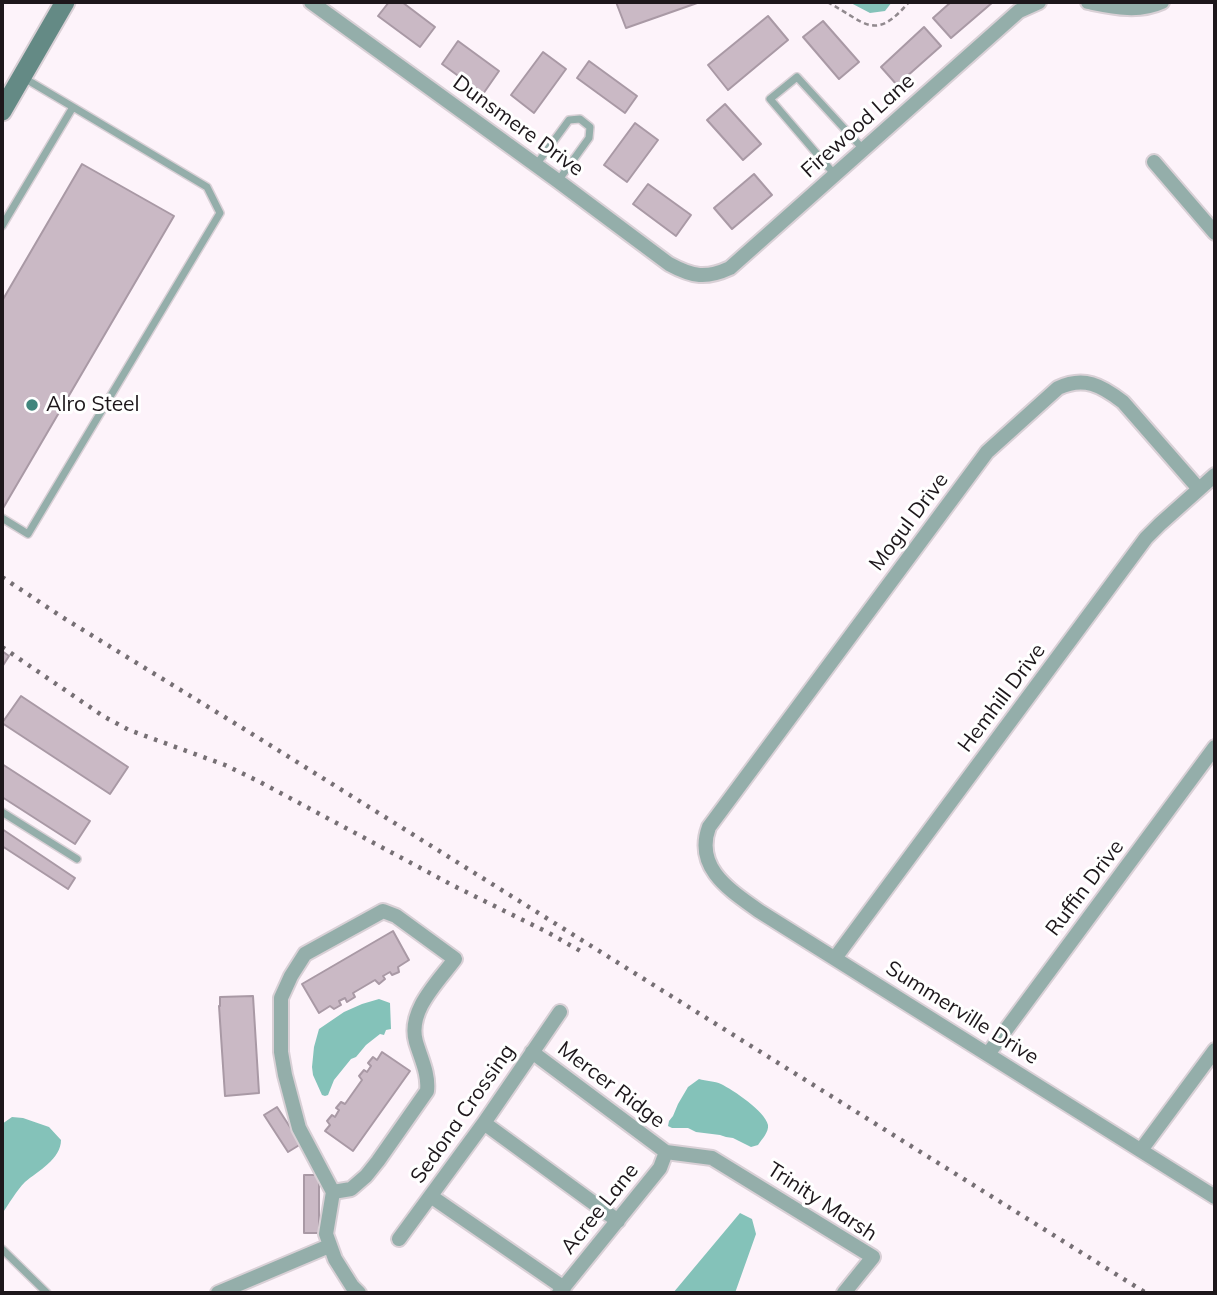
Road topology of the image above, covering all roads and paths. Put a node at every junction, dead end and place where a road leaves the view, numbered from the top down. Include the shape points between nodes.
1 (65, 2) edge
2 (311, 2) edge
3 (827, 2) edge
4 (909, 2) edge
5 (1039, 2) edge
6 (1088, 2) edge
7 (1162, 2) edge
8 (22, 76) junction
9 (72, 107) junction
10 (2, 111) edge
11 (864, 149) junction
12 (1154, 162) dead end
13 (536, 165) junction
14 (835, 175) junction
15 (558, 181) junction
16 (2, 226) edge
17 (1215, 233) edge
18 (703, 276) joint
19 (1215, 475) edge
20 (1199, 489) junction
21 (2, 518) edge
22 (1215, 747) edge
23 (2, 812) edge
24 (704, 848) joint
25 (77, 859) dead end
26 (835, 958) junction
27 (560, 1012) dead end
28 (1215, 1050) edge
29 (532, 1052) junction
30 (988, 1054) junction
31 (484, 1124) junction
32 (1141, 1150) junction
33 (666, 1152) junction
34 (712, 1158) joint
35 (332, 1192) junction
36 (432, 1196) junction
37 (1215, 1197) edge
38 (618, 1222) junction
39 (399, 1239) dead end
40 (329, 1246) junction
41 (2, 1249) edge
42 (562, 1290) edge
43 (47, 1293) edge
44 (218, 1293) edge
45 (359, 1293) edge
46 (844, 1293) edge

1 - 8 main road
2 - 13 street, Dunsmere Drive
3 - 4 path via 872,26 881,26
5 - 11 street, Firewood Lane via 1019,11
6 - 7 street via 1127,9
8 - 9 lane
8 - 10 main road
9 - 16 lane
9 - 21 lane via 207,187 220,213 28,534
11 - 14 street, Firewood Lane
11 - 14 lane via 797,77 770,99
12 - 17 street
13 - 15 street, Dunsmere Drive
13 - 15 lane via 569,120 580,119 590,127 589,138
14 - 18 street, Firewood Lane via 730,268
15 - 18 street, Dunsmere Drive via 669,264
19 - 20 street, Hemhill Drive
20 - 24 street, Mogul Drive via 1109,391 1071,382 1058,388 987,452 709,827
20 - 26 street, Hemhill Drive via 1146,538
22 - 30 street, Ruffin Drive
23 - 25 lane
24 - 26 street, Summerville Drive via 726,887
26 - 30 street, Summerville Drive
27 - 29 street, Sedona Crossing
28 - 32 street
29 - 31 street, Sedona Crossing
29 - 33 street, Mercer Ridge
30 - 32 street, Summerville Drive
31 - 36 street, Sedona Crossing
31 - 38 street
32 - 37 street, Summerville Drive
33 - 34 street, Acree Lane
33 - 38 street, Acree Lane via 660,1168
34 - 46 street, Trinity Marsh via 873,1257
35 - 35 street via 351,1189 366,1176 427,1091 415,1022 421,1006 455,959 383,911 305,954 281,998 285,1075 299,1128
35 - 40 street via 326,1234
36 - 39 street, Sedona Crossing
36 - 42 street
38 - 42 street, Acree Lane
40 - 44 street
40 - 45 street
41 - 43 lane

